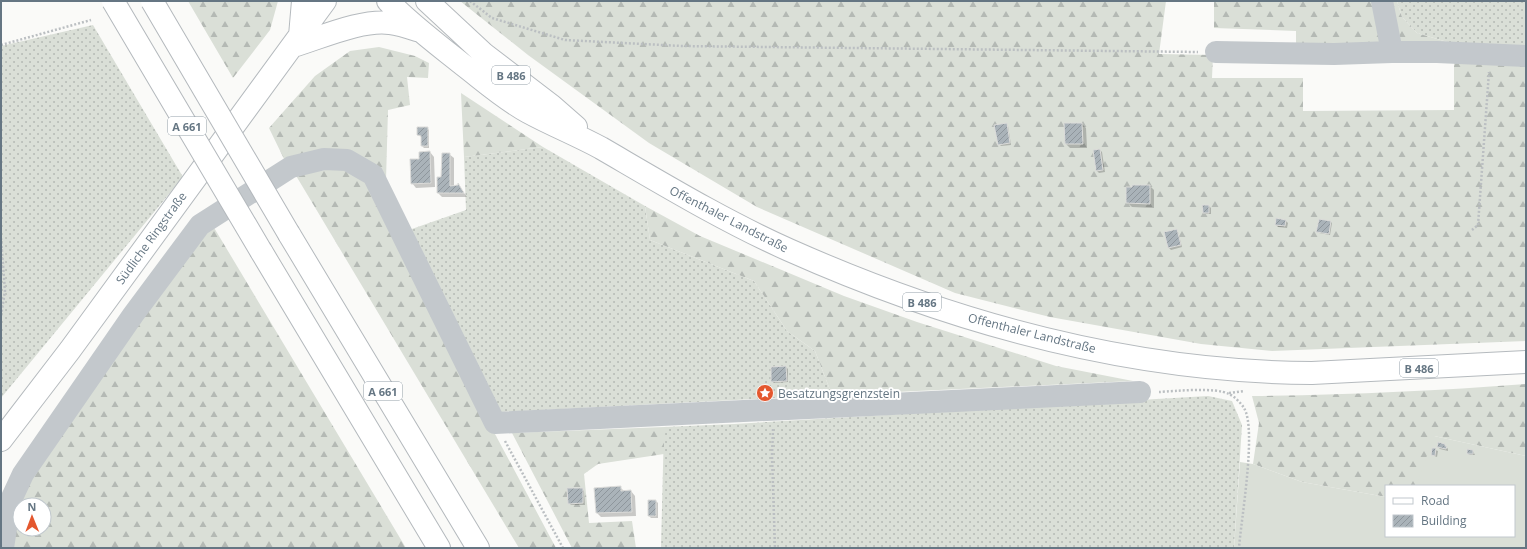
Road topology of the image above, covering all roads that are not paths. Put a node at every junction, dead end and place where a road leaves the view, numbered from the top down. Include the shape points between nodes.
1 (113, 1) edge
2 (152, 1) edge
3 (303, 1) edge
4 (325, 1) edge
5 (388, 1) edge
6 (427, 1) edge
7 (1382, 1) edge
8 (420, 30) junction
9 (296, 41) junction
10 (1216, 52) road end
11 (1392, 52) junction
12 (1526, 56) edge
13 (598, 146) junction
14 (1526, 362) edge
15 (1140, 392) road end
16 (1, 440) edge
17 (3, 548) edge
18 (439, 548) edge
19 (478, 548) edge

1 - 18 main road, A 661, bridge
2 - 19 main road, A 661, bridge
3 - 9 main road
4 - 9 main road, Südliche Ringstraße
5 - 8 main road, Offenthaler Landstraße / B 486
6 - 13 main road, Offenthaler Landstraße / B 486 via 484,54 552,106
7 - 11 lane
8 - 9 main road via 390,22 373,23
8 - 13 main road, Offenthaler Landstraße / B 486 via 508,100
9 - 16 main road, Südliche Ringstraße
10 - 11 lane
11 - 12 lane
13 - 14 main road, Offenthaler Landstraße / B 486 via 676,192 788,250 864,282 949,312 1059,342 1160,361 1276,373
15 - 17 lane via 495,423 373,175 347,160 324,159 291,167 200,225 132,315 23,474 10,502

